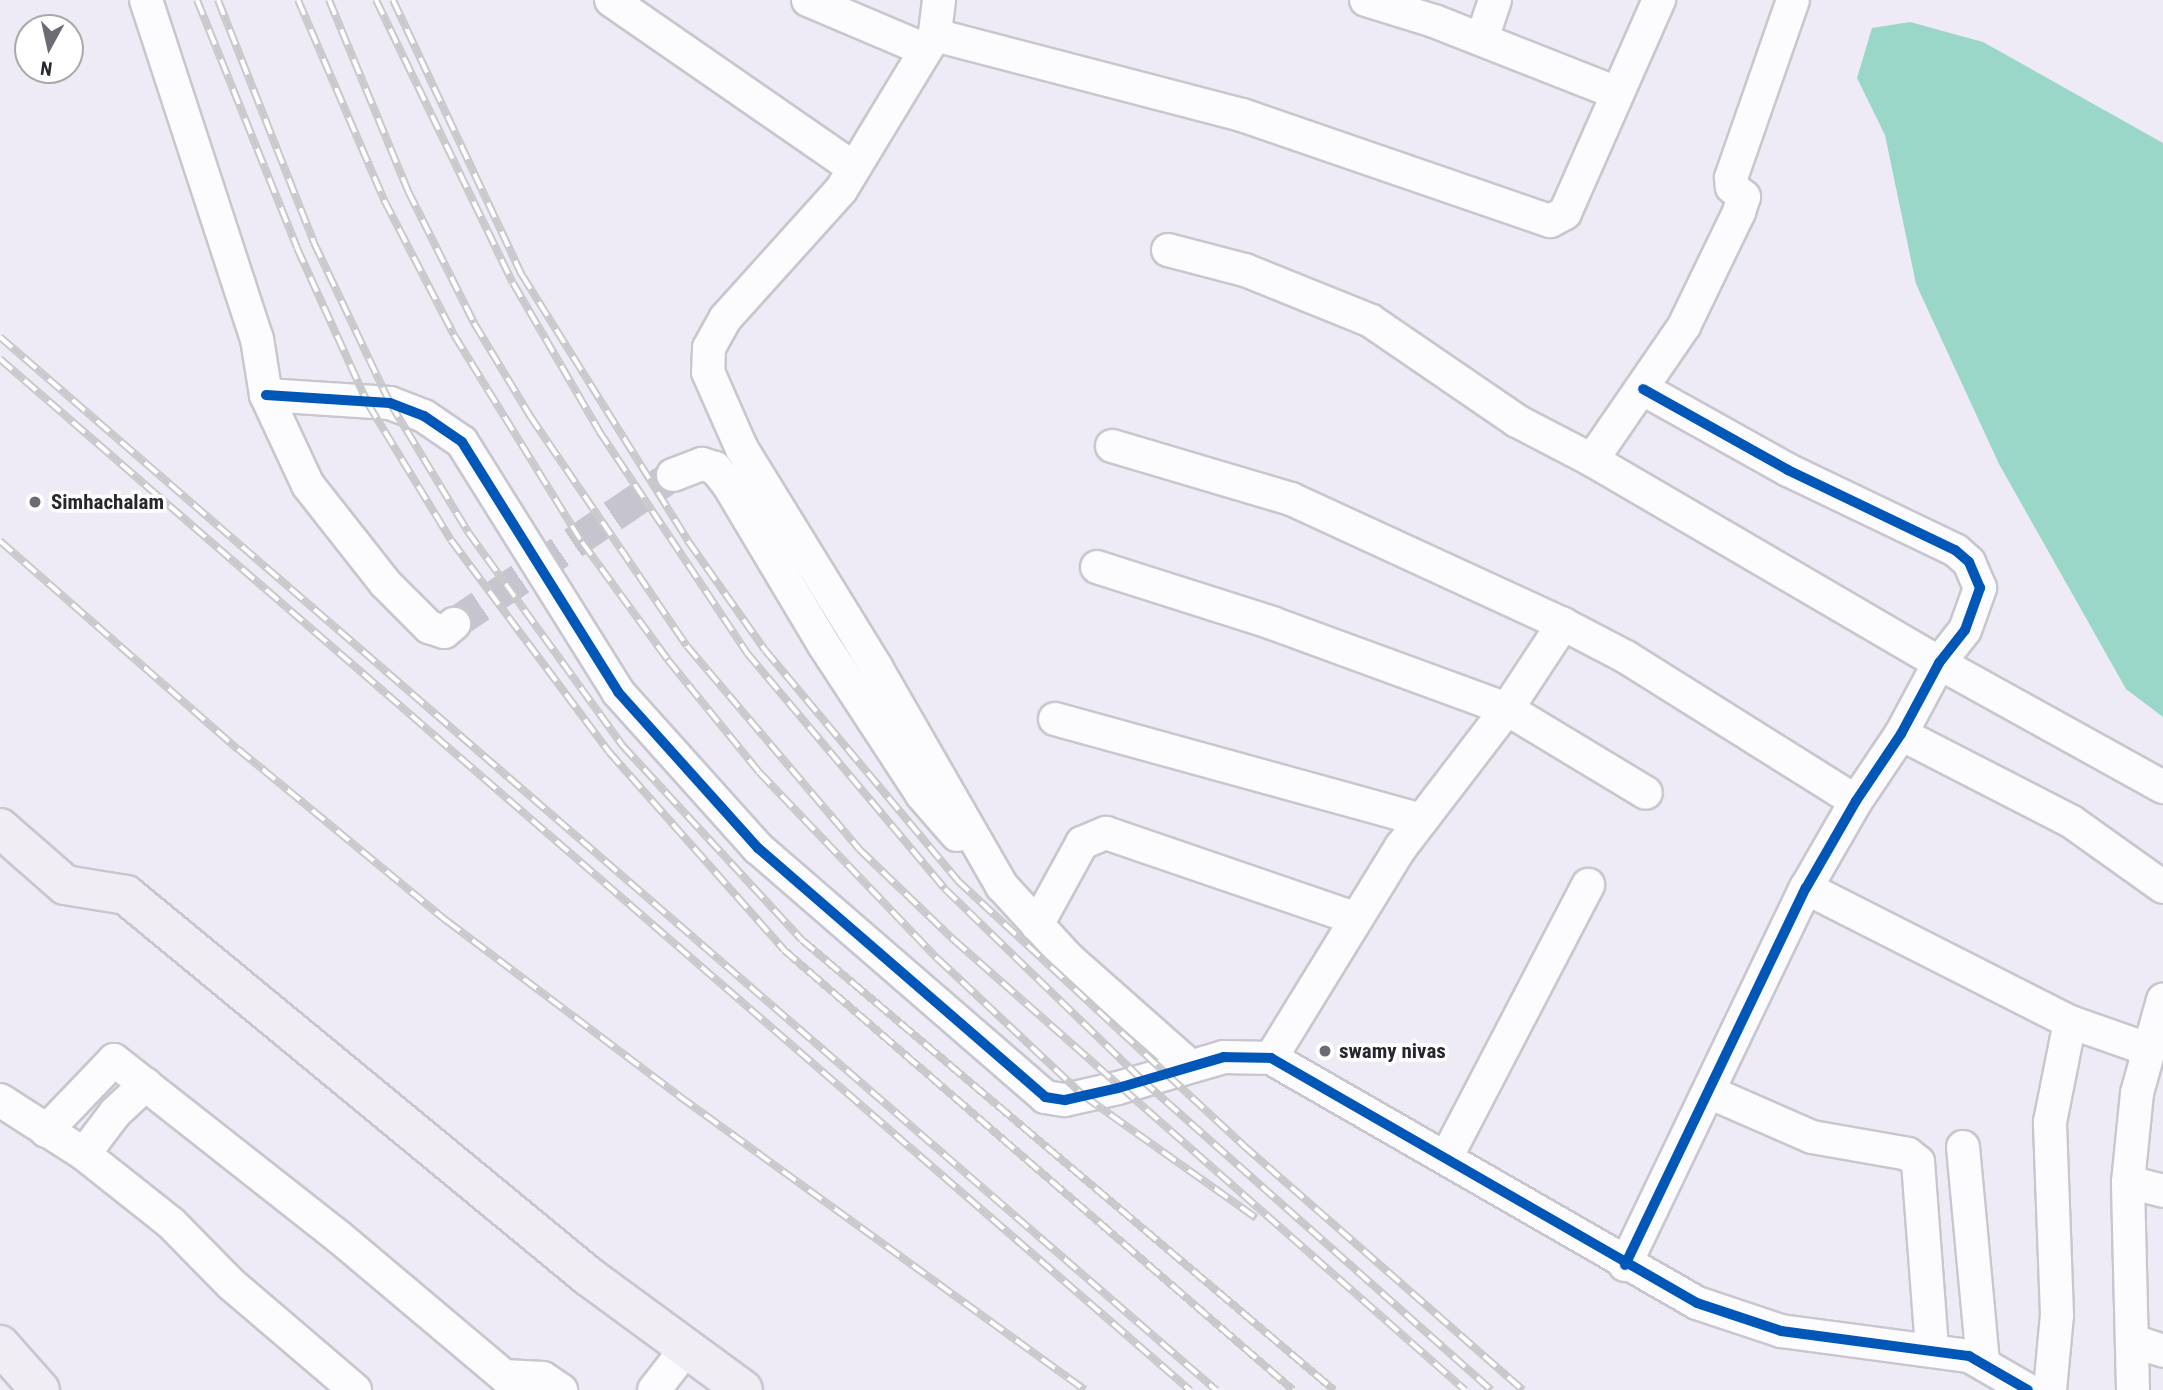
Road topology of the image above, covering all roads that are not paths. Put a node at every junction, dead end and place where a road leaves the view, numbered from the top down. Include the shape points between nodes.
1 (146, 0) edge
2 (611, 0) edge
3 (808, 0) edge
4 (939, 0) edge
5 (1366, 0) edge
6 (1495, 0) edge
7 (1659, 0) edge
8 (1793, 0) edge
9 (1482, 39) junction
10 (930, 42) junction
11 (1617, 93) junction
12 (854, 168) junction
13 (1168, 250) dead end
14 (1643, 390) junction
15 (266, 395) junction
16 (1112, 446) dead end
17 (1592, 460) junction
18 (673, 475) tunnel mouth
19 (1097, 567) dead end
20 (454, 624) tunnel mouth
21 (1563, 624) junction
22 (1939, 663) junction
23 (1507, 709) junction
24 (1055, 719) dead end
25 (1901, 734) junction
26 (2163, 787) edge
27 (1646, 793) dead end
28 (1856, 801) junction
29 (1421, 820) junction
30 (0, 828) edge
31 (1588, 885) dead end
32 (1002, 886) junction
33 (2163, 887) edge
34 (1806, 888) junction
35 (1354, 918) junction
36 (1037, 925) junction
37 (2070, 1022) junction
38 (2157, 1023) edge
39 (1270, 1059) junction
40 (1190, 1066) junction
41 (146, 1084) junction
42 (1709, 1092) junction
43 (2150, 1093) edge
44 (2, 1106) edge
45 (46, 1130) junction
46 (1963, 1147) dead end
47 (83, 1154) junction
48 (1446, 1158) junction
49 (2128, 1182) junction
50 (2163, 1191) edge
51 (1625, 1265) junction
52 (2133, 1341) junction
53 (0, 1345) edge
54 (1932, 1348) junction
55 (686, 1349) junction
56 (2163, 1351) edge
57 (1983, 1361) junction
58 (0, 1385) edge
59 (5, 1390) edge
60 (40, 1390) edge
61 (355, 1390) edge
62 (561, 1390) edge
63 (654, 1390) edge
64 (743, 1390) edge
65 (2028, 1390) edge
66 (2050, 1390) edge
67 (2133, 1390) edge

1 - 15 street via 254,328
2 - 12 street
3 - 10 street
4 - 10 street
5 - 9 street
6 - 9 street
7 - 11 street
8 - 14 street via 1731,178 1732,187 1744,197 1739,212 1684,326
9 - 11 street
10 - 11 street via 1242,114 1549,221 1565,213
10 - 12 street
12 - 32 street via 841,190 725,319 709,348 708,372 742,449 876,667
13 - 17 street via 1245,270 1371,321 1465,389
14 - 17 street
14 - 22 street via 1969,562 1978,576 1975,610
15 - 20 street via 308,485 384,583 436,632
15 - 40 street via 390,403 424,416 462,442 618,692 758,848 1027,1084 1045,1097 1065,1100
16 - 21 street via 1291,499
17 - 22 street
18 - 32 street via 702,464 715,468 728,484 824,645 922,795
19 - 23 street via 1272,623
21 - 23 street
21 - 28 street via 1626,657
22 - 25 street
22 - 26 street
23 - 27 street
23 - 29 street
24 - 29 street
25 - 28 street
25 - 33 street via 2072,822
28 - 34 street
29 - 35 street
30 - 55 main road via 65,885 126,895 556,1251
31 - 48 street
32 - 36 street
34 - 37 street
34 - 42 street
35 - 36 street via 1106,833 1082,843
35 - 39 street
36 - 40 street
37 - 38 street
37 - 66 street via 2050,1122 2057,1315
38 - 43 street
39 - 40 street via 1224,1056
39 - 48 street
41 - 45 street via 114,1060
41 - 47 street
41 - 62 street via 340,1237 504,1376 543,1378
42 - 51 street
42 - 54 street via 1812,1137 1908,1154 1917,1162
43 - 49 street
44 - 45 street
45 - 47 street
46 - 57 street
47 - 61 street via 171,1223 223,1277
48 - 51 street
49 - 50 street
49 - 52 street
51 - 54 street via 1697,1303 1746,1322 1859,1343
52 - 56 street
52 - 67 street
53 - 60 main road
54 - 57 street
55 - 63 street
55 - 64 main road
57 - 65 street
58 - 59 main road

